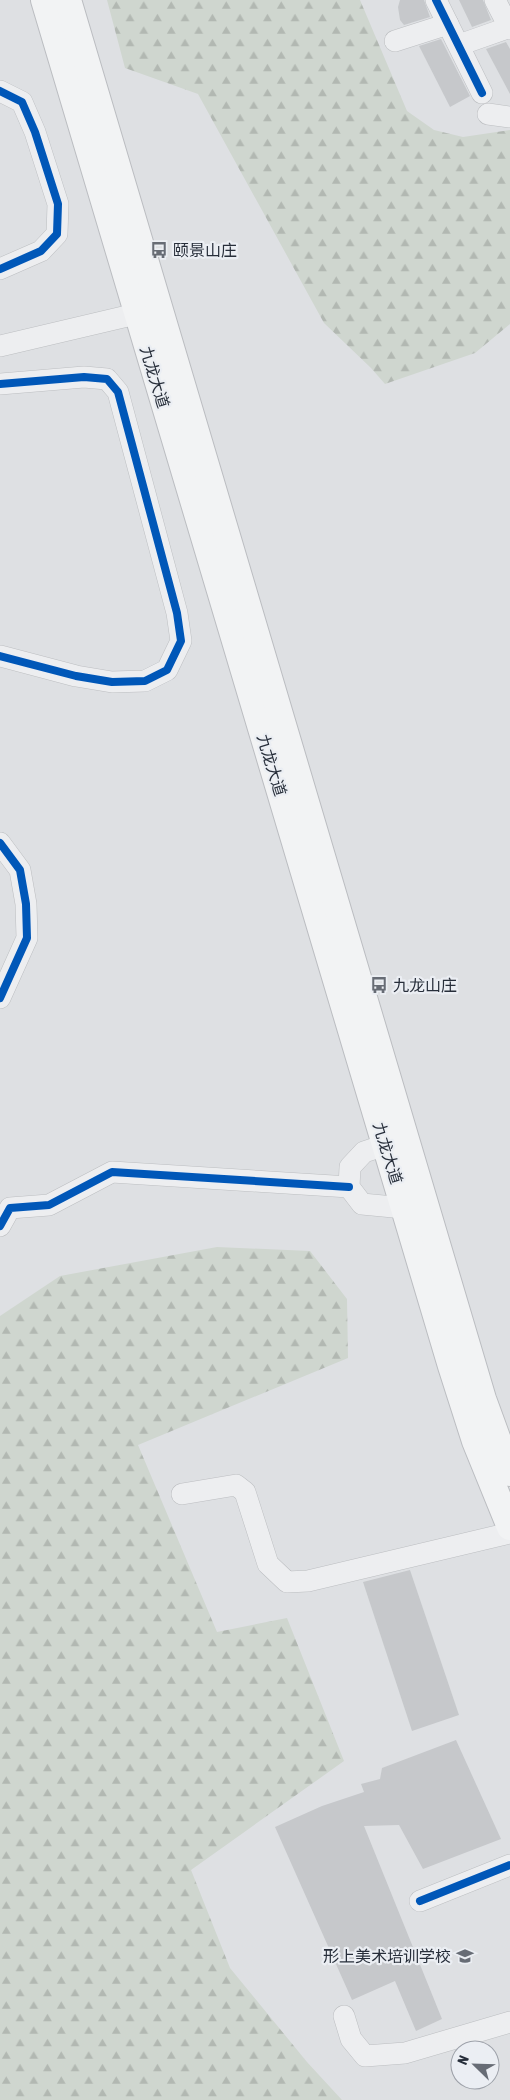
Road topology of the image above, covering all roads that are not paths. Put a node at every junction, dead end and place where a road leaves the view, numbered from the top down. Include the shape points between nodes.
1 (44, 0) edge
2 (68, 0) edge
3 (436, 0) edge
4 (496, 0) edge
5 (448, 24) junction
6 (510, 28) edge
7 (395, 42) dead end
8 (459, 45) junction
9 (0, 91) edge
10 (482, 93) dead end
11 (488, 114) dead end
12 (510, 117) edge
13 (0, 269) edge
14 (148, 311) junction
15 (0, 346) edge
16 (0, 384) edge
17 (0, 656) edge
18 (0, 844) edge
19 (0, 998) edge
20 (385, 1145) junction
21 (403, 1167) junction
22 (349, 1187) junction
23 (404, 1208) junction
24 (3, 1212) edge
25 (510, 1473) edge
26 (182, 1494) dead end
27 (510, 1527) edge
28 (510, 1533) edge
29 (510, 1865) edge
30 (420, 1902) dead end
31 (344, 2016) dead end
32 (510, 2022) edge

1 - 14 main road, 九龙大道
2 - 14 main road, 九龙大道
3 - 5 street
4 - 6 street
5 - 7 street
5 - 8 street
6 - 8 street
8 - 10 street
9 - 13 street via 22,102 58,204 57,234 41,251
11 - 12 street
14 - 15 street
14 - 20 main road, 九龙大道
14 - 21 main road, 九龙大道
16 - 17 street via 84,377 107,379 118,392 177,613 181,641 167,670 145,681 112,682 76,676
18 - 19 street via 20,870 27,938
20 - 21 main road, 九龙大道
20 - 22 street via 364,1152 350,1166
21 - 23 main road, 九龙大道
21 - 25 main road, 九龙大道
22 - 23 street via 362,1204
22 - 24 street via 112,1172 49,1205
23 - 27 main road, 九龙大道 via 475,1441
26 - 28 street via 236,1485 245,1492 268,1564 287,1582 308,1581
29 - 30 street
31 - 32 street via 351,2039 365,2056 405,2053

